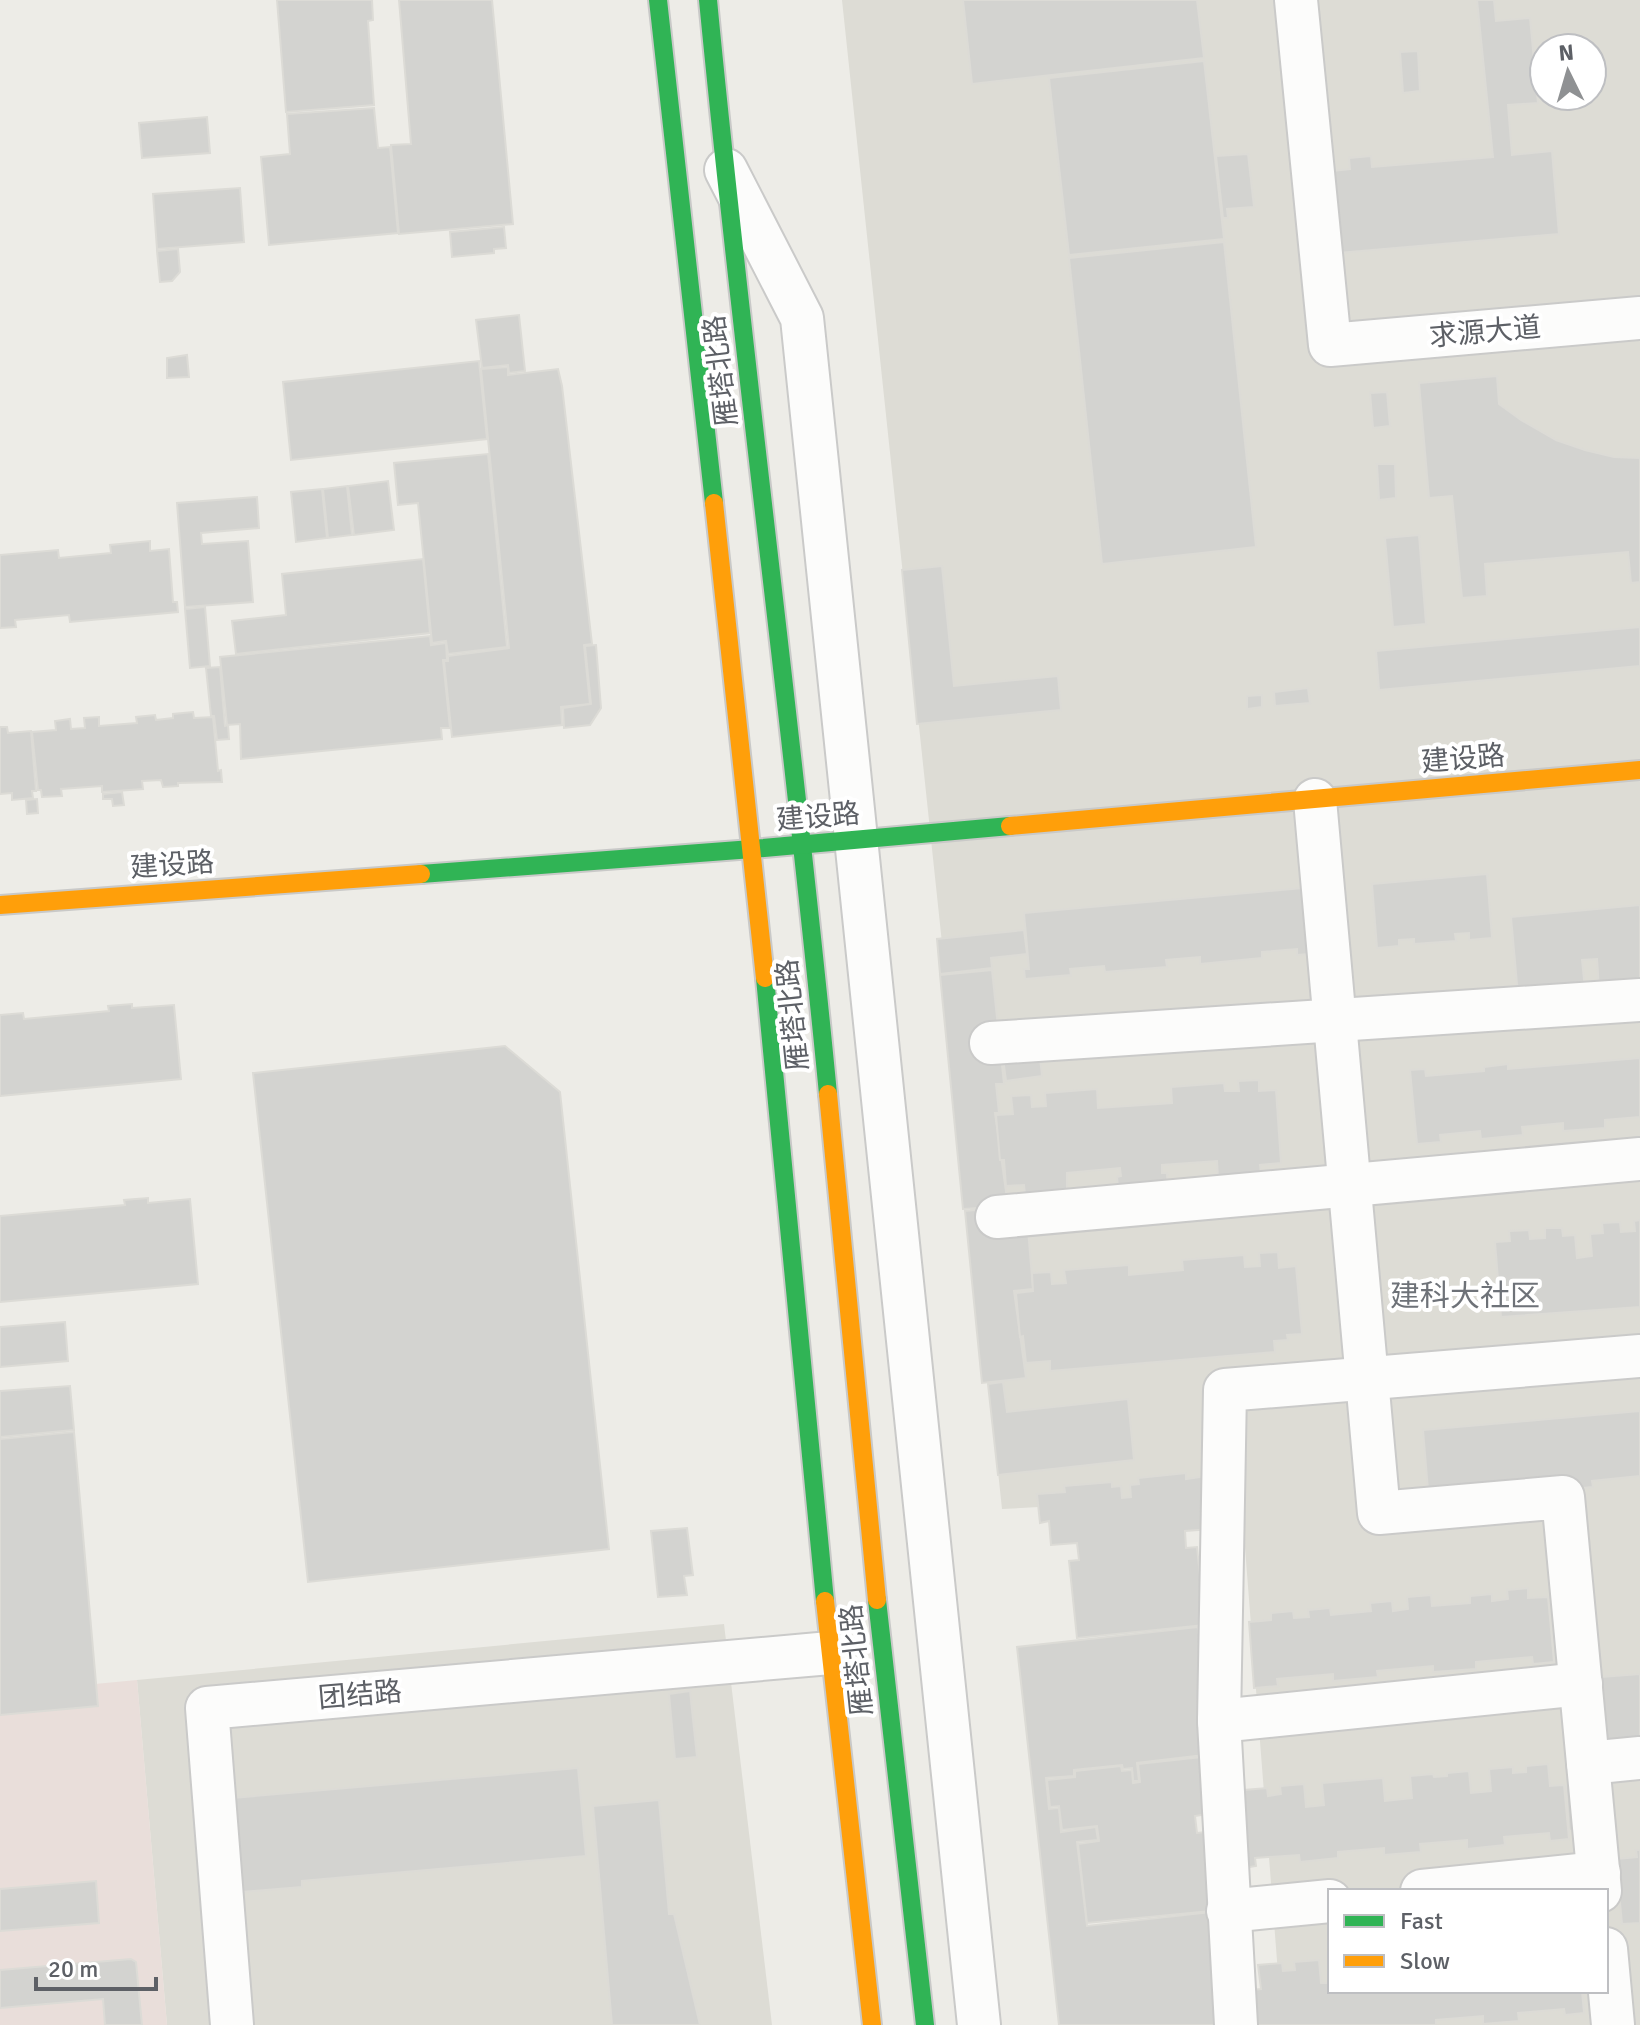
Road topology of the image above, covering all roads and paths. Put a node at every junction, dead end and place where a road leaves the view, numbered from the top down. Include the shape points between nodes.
1 (658, 0) edge
2 (708, 0) edge
3 (1296, 0) edge
4 (724, 165) junction
5 (1640, 318) edge
6 (1640, 770) edge
7 (1315, 800) junction
8 (856, 840) junction
9 (804, 845) junction
10 (752, 849) junction
11 (0, 905) edge
12 (1640, 1000) edge
13 (1335, 1021) junction
14 (991, 1043) dead end
15 (1640, 1159) edge
16 (1350, 1185) junction
17 (997, 1217) dead end
18 (1640, 1356) edge
19 (1368, 1379) junction
20 (830, 1653) junction
21 (1581, 1684) junction
22 (1219, 1721) junction
23 (1640, 1758) edge
24 (1588, 1763) junction
25 (1600, 1882) edge
26 (1462, 1889) edge
27 (1328, 1901) edge
28 (1228, 1911) junction
29 (1608, 1971) edge
30 (1640, 2024) edge
31 (232, 2025) edge
32 (872, 2025) edge
33 (925, 2025) edge
34 (979, 2025) edge
35 (1236, 2025) edge
36 (1613, 2025) edge
37 (1631, 2025) edge

1 - 10 main road, 雁塔北路
2 - 4 main road, 雁塔北路
3 - 5 street, 求源大道 via 1330,345
4 - 8 street via 802,318
4 - 9 main road, 雁塔北路
6 - 7 main road, 建设路
7 - 8 main road, 建设路
7 - 13 street
8 - 9 main road, 建设路
8 - 34 street
9 - 10 main road, 建设路
9 - 33 main road, 雁塔北路 via 882,1649
10 - 11 main road, 建设路
10 - 20 main road, 雁塔北路
12 - 13 street
13 - 14 street
13 - 16 street
15 - 16 street
16 - 17 street
16 - 19 street
18 - 19 street
19 - 21 street via 1379,1513 1563,1497
19 - 22 street via 1225,1390
20 - 31 street, 团结路 via 207,1708
20 - 32 main road, 雁塔北路
21 - 22 street
21 - 24 street
22 - 28 street
23 - 24 street
24 - 25 street
25 - 26 street
27 - 28 street
28 - 35 street
29 - 36 street
30 - 37 street

